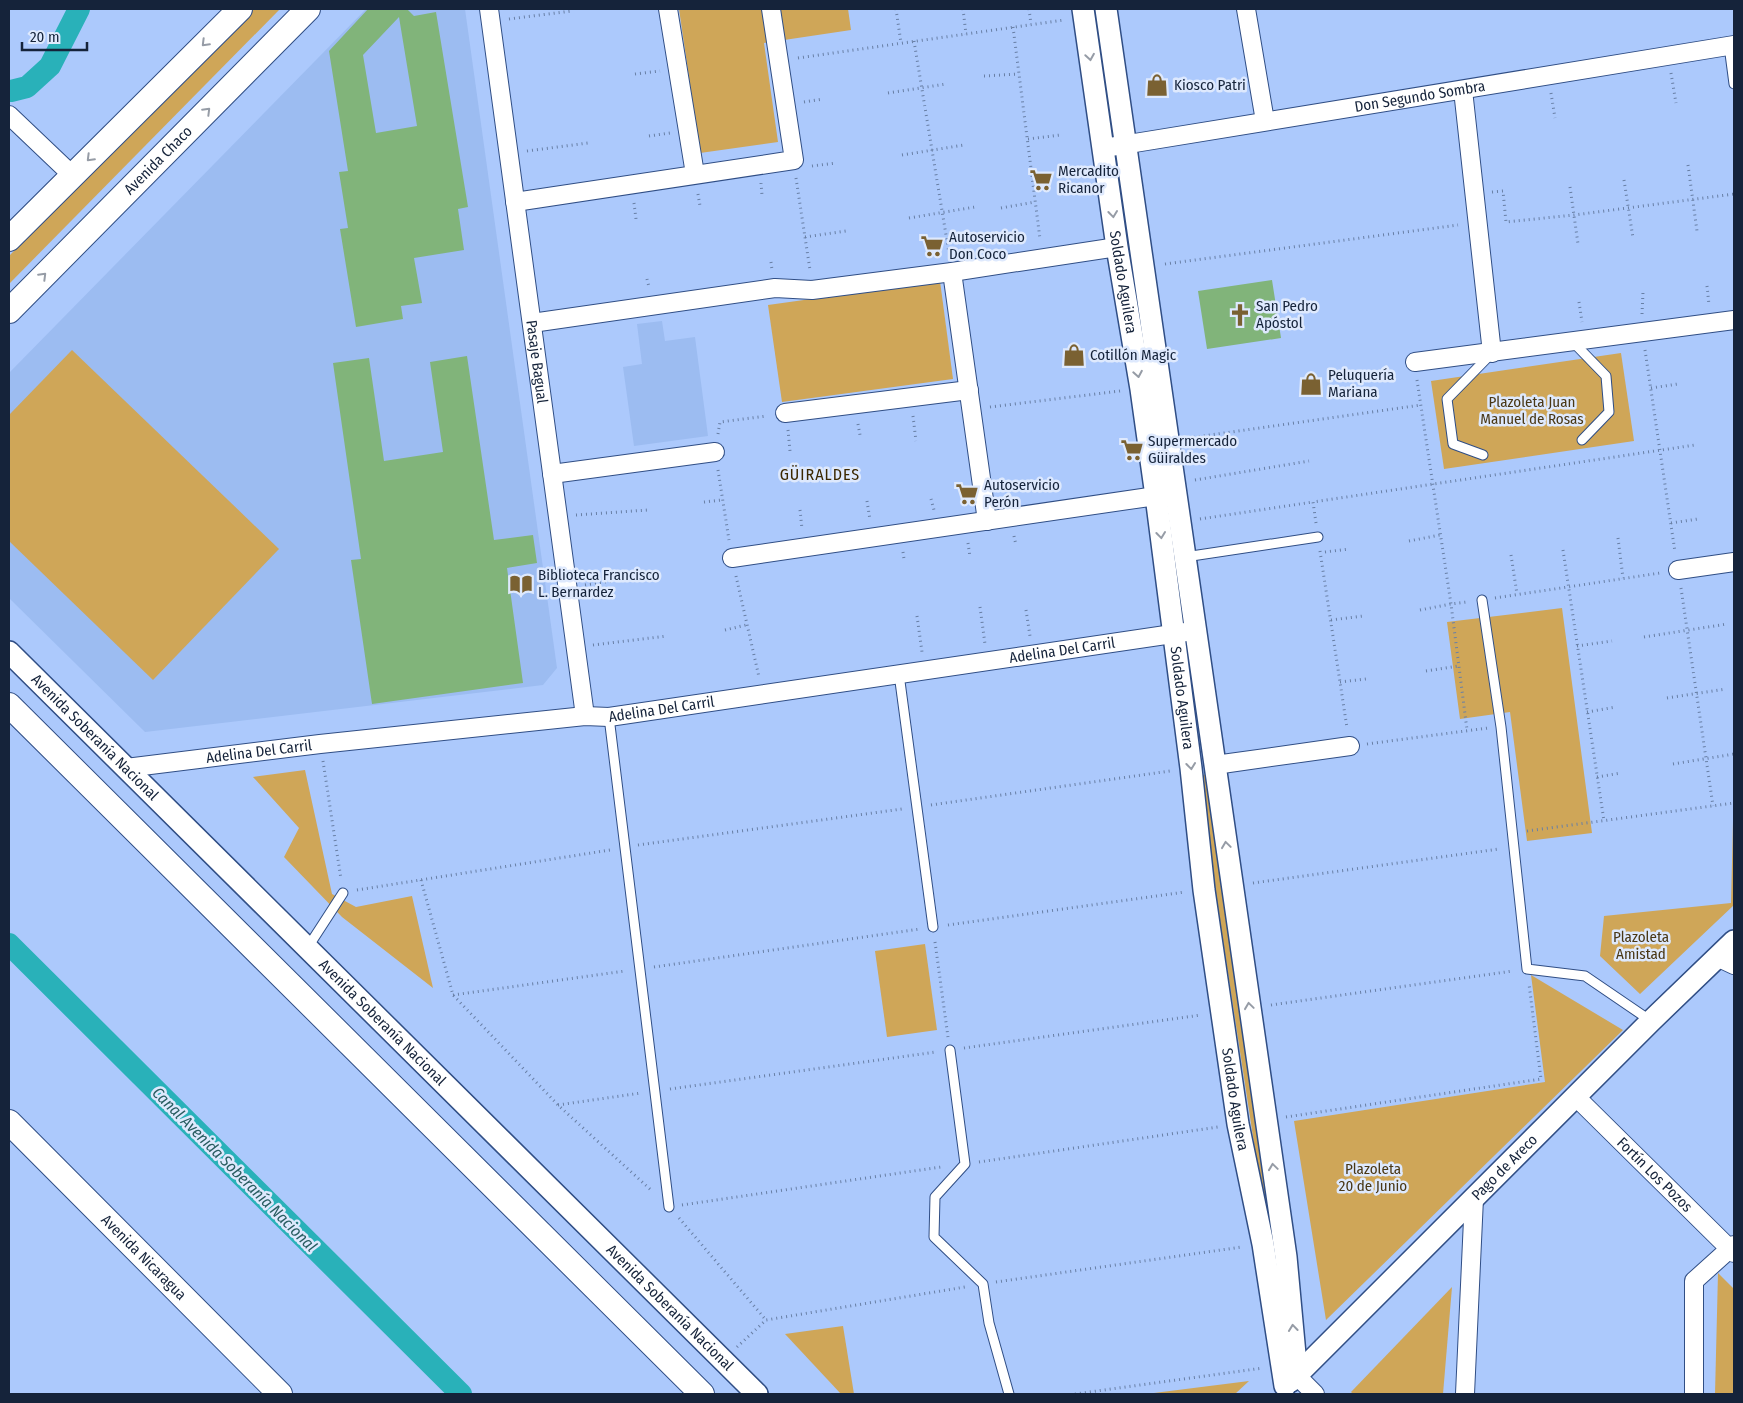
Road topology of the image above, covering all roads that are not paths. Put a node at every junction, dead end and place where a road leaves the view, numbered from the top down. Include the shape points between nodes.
1 (240, 9) edge
2 (308, 9) edge
3 (668, 9) edge
4 (771, 9) edge
5 (1106, 9) edge
6 (1246, 9) edge
7 (1084, 13) edge
8 (490, 15) edge
9 (1731, 45) edge
10 (1734, 84) edge
11 (1463, 90) junction
12 (9, 115) edge
13 (1265, 122) junction
14 (1126, 144) junction
15 (1104, 148) junction
16 (695, 174) junction
17 (72, 175) junction
18 (515, 202) junction
19 (9, 239) edge
20 (1117, 247) junction
21 (952, 272) junction
22 (9, 311) edge
23 (1734, 320) edge
24 (532, 323) junction
25 (1572, 341) junction
26 (1492, 353) junction
27 (1415, 362) road end
28 (969, 390) junction
29 (1149, 401) junction
30 (785, 413) road end
31 (1582, 440) dead end
32 (715, 452) road end
33 (1483, 455) dead end
34 (552, 474) junction
35 (1156, 496) junction
36 (988, 521) junction
37 (1318, 537) road end
38 (732, 558) dead end
39 (1185, 558) junction
40 (1734, 562) edge
41 (1678, 570) road end
42 (1482, 600) road end
43 (1196, 630) junction
44 (1173, 634) junction
45 (9, 652) edge
46 (898, 674) junction
47 (9, 705) edge
48 (585, 716) junction
49 (609, 717) junction
50 (1350, 746) road end
51 (1215, 765) junction
52 (126, 768) junction
53 (343, 893) road end
54 (933, 927) road end
55 (1734, 941) edge
56 (307, 948) junction
57 (1726, 962) edge
58 (1652, 1021) junction
59 (950, 1050) road end
60 (1575, 1096) junction
61 (9, 1122) edge
62 (1474, 1198) junction
63 (669, 1206) road end
64 (1733, 1249) edge
65 (1285, 1380) edge
66 (280, 1394) edge
67 (702, 1394) edge
68 (757, 1394) edge
69 (1009, 1394) edge
70 (1315, 1394) edge
71 (1465, 1394) edge
72 (1694, 1394) edge

1 -> 17 main road
22 -> 2 main road, Avenida Chaco
3 - 16 street
4 - 16 street via 794,164
5 - 14 street, Soldado Aguilera
6 - 13 street
7 -> 15 street, Soldado Aguilera
8 - 18 street, Pasaje Bagual
9 - 10 lane
9 - 11 street, Don Segundo Sombra
11 - 13 street, Don Segundo Sombra
11 - 26 street
12 - 17 street
13 - 14 street, Don Segundo Sombra
14 - 15 street, Don Segundo Sombra
14 - 29 street, Soldado Aguilera via 1144,267
15 -> 20 street, Soldado Aguilera
16 - 18 street
17 - 19 main road
18 - 24 street, Pasaje Bagual
20 - 21 street
20 -> 29 street, Soldado Aguilera
21 - 24 street via 812,290 774,288
21 - 28 street
23 - 25 street
24 - 34 street, Pasaje Bagual
25 - 26 street
25 - 31 lane via 1606,376 1609,412
26 - 27 street
26 - 33 lane via 1448,399 1453,444
28 - 30 street
28 - 36 street
29 - 35 street, Soldado Aguilera
29 - 39 street, Soldado Aguilera via 1168,441
32 - 34 street
34 - 48 street, Pasaje Bagual
35 - 36 street
35 -> 44 street, Soldado Aguilera
36 - 38 street
37 - 39 lane
39 - 43 street, Soldado Aguilera
40 - 41 street
42 - 58 lane via 1501,726 1527,969 1585,976
43 - 44 street, Adelina Del Carril
43 - 51 street, Soldado Aguilera
44 - 46 street, Adelina Del Carril
44 -> 65 street, Soldado Aguilera via 1204,890 1238,1124 1263,1244
45 - 52 street, Avenida Soberanía Nacional
46 - 49 street, Adelina Del Carril
46 - 54 lane
47 - 67 main road
48 - 49 street, Adelina Del Carril
48 - 52 street, Adelina Del Carril
49 - 63 lane
50 - 51 street
65 -> 51 street, Soldado Aguilera via 1286,1257
52 - 56 street, Avenida Soberanía Nacional
53 - 56 lane
55 - 57 street, Pago de Areco
56 - 68 street, Avenida Soberanía Nacional
57 - 58 street, Pago de Areco
58 - 60 street, Pago de Areco
59 - 69 lane via 966,1164 935,1197 934,1237 983,1284 989,1323
60 - 62 street, Pago de Areco
60 - 64 street, Fortín Los Pozos
61 - 66 main road, Avenida Nicaragua
62 - 65 street, Pago de Areco
62 - 71 street
64 - 72 street via 1694,1281
65 - 70 street

